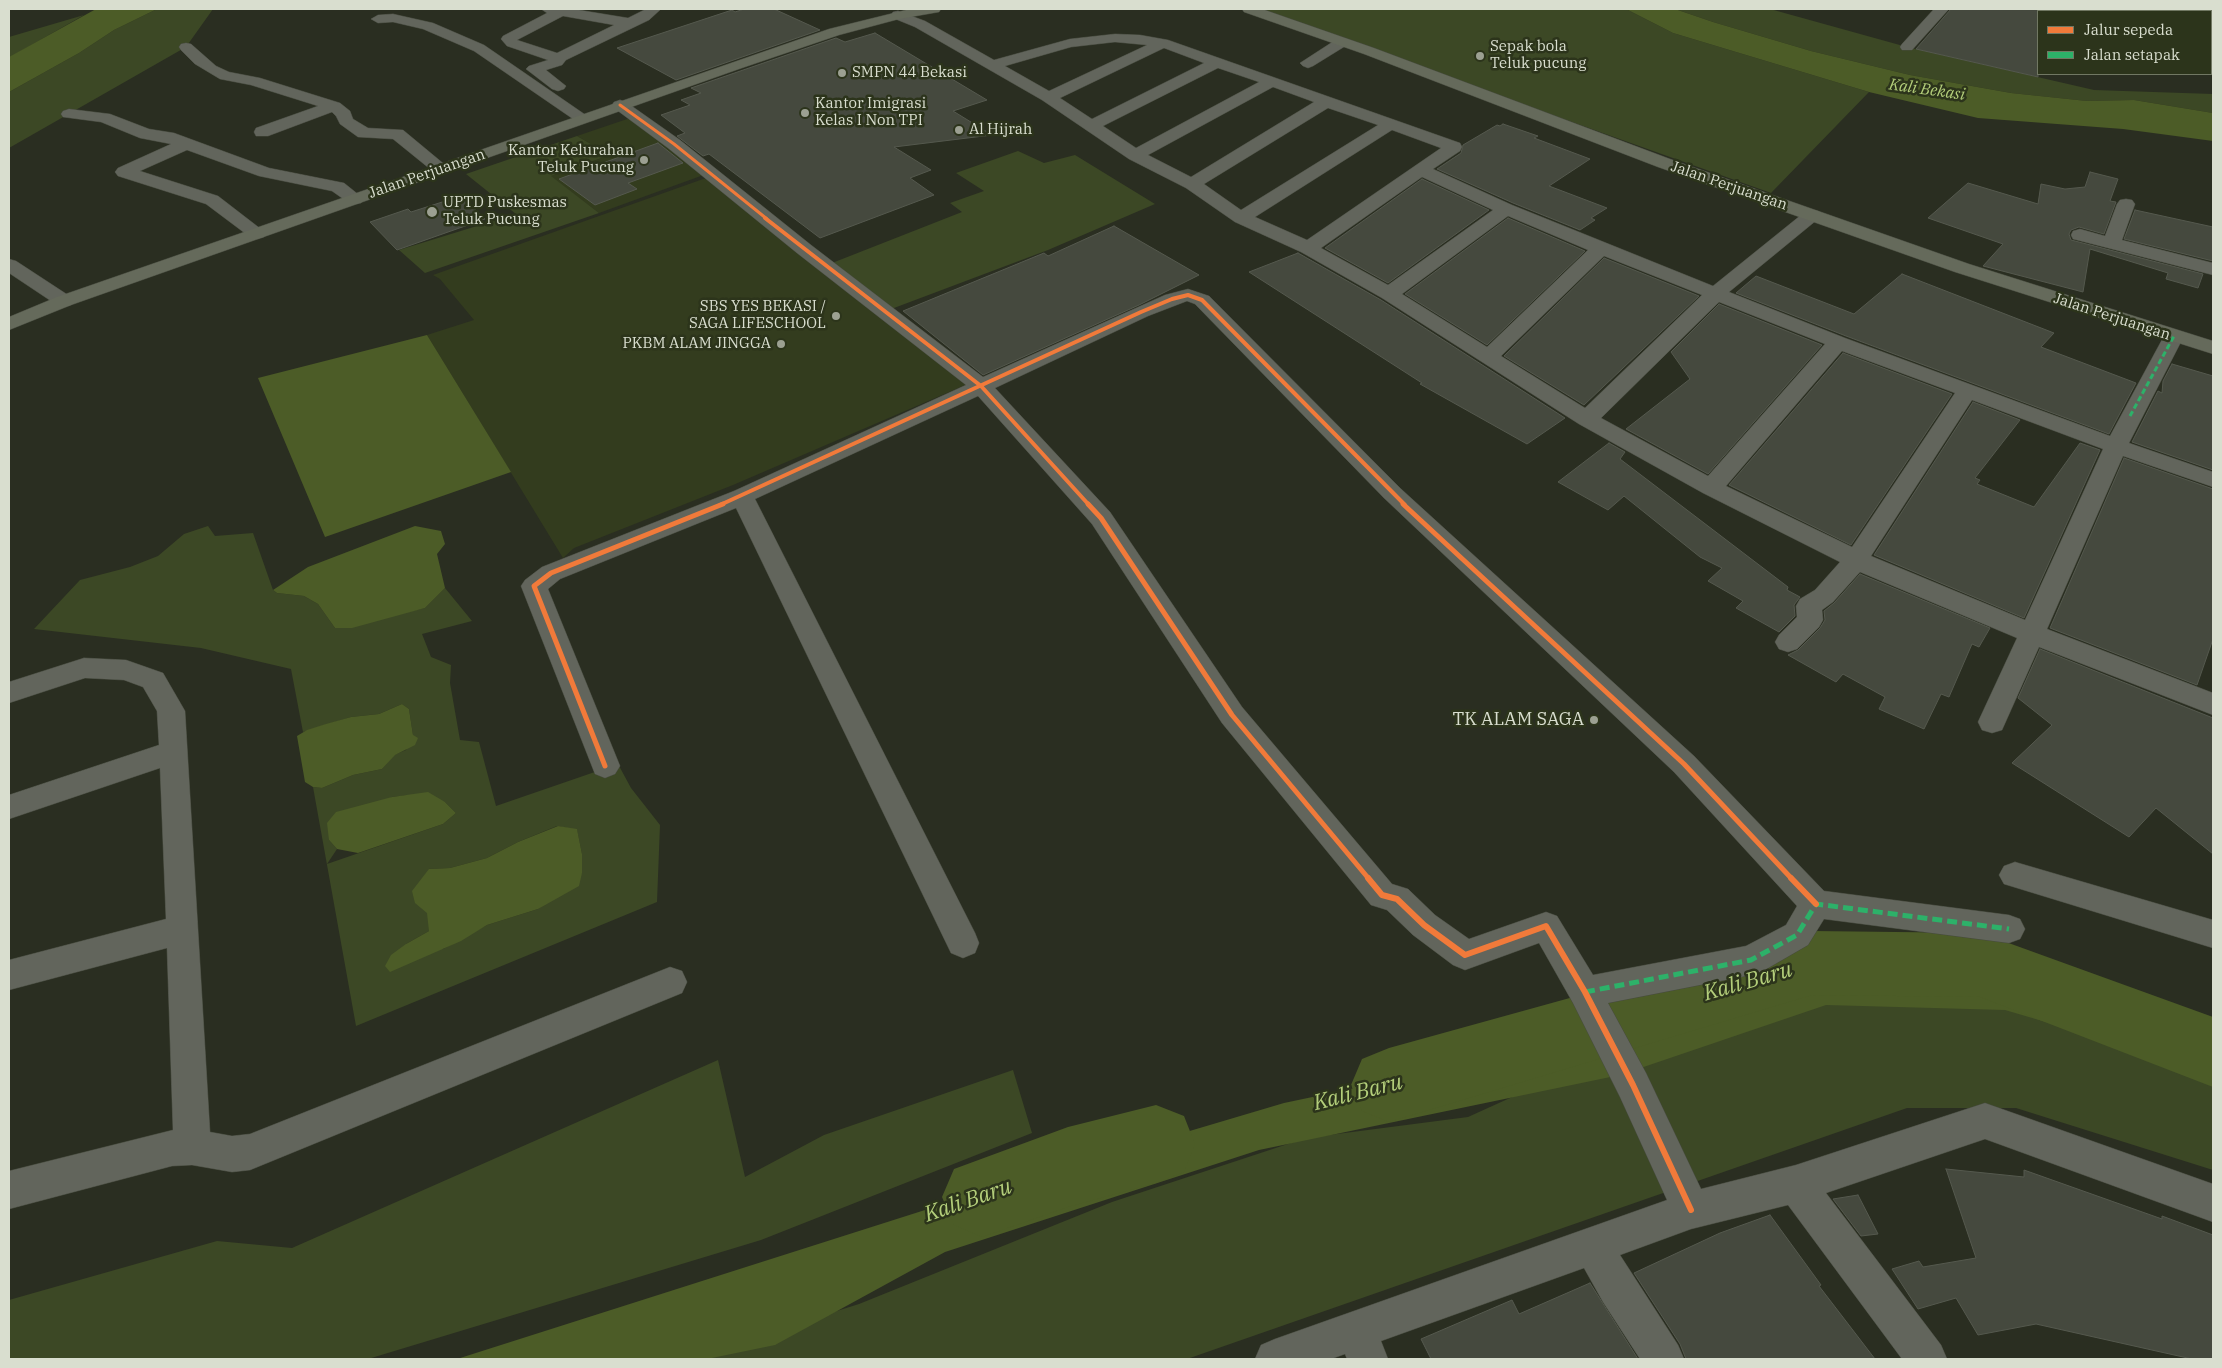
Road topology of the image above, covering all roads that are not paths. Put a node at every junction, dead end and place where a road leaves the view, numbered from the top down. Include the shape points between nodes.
1 (401, 9) edge
2 (542, 9) edge
3 (654, 9) edge
4 (925, 9) edge
5 (1249, 9) edge
6 (1942, 9) edge
7 (565, 10) edge
8 (898, 15) junction
9 (629, 23) junction
10 (1342, 42) junction
11 (1163, 43) junction
12 (186, 46) dead end
13 (1907, 48) dead end
14 (558, 58) junction
15 (1217, 62) junction
16 (1308, 63) dead end
17 (993, 65) junction
18 (1273, 81) junction
19 (1048, 97) junction
20 (1328, 101) junction
21 (334, 106) junction
22 (610, 108) junction
23 (70, 114) dead end
24 (582, 118) junction
25 (1391, 124) junction
26 (1092, 125) junction
27 (262, 132) dead end
28 (185, 144) junction
29 (1135, 155) junction
30 (441, 169) junction
31 (1421, 170) junction
32 (1192, 184) junction
33 (355, 198) junction
34 (2126, 204) dead end
35 (1506, 209) junction
36 (1812, 215) junction
37 (1241, 218) junction
38 (257, 233) junction
39 (2080, 235) dead end
40 (2111, 243) junction
41 (1308, 248) junction
42 (1601, 248) junction
43 (9, 265) edge
44 (2213, 269) edge
45 (1716, 293) junction
46 (1389, 294) junction
47 (64, 301) junction
48 (9, 324) edge
49 (2174, 336) junction
50 (1838, 342) junction
51 (2213, 348) edge
52 (1488, 357) junction
53 (981, 386) junction
54 (1967, 390) junction
55 (1587, 419) junction
56 (2116, 446) junction
57 (2213, 480) edge
58 (1710, 488) junction
59 (742, 496) junction
60 (1856, 560) junction
61 (2032, 634) junction
62 (1788, 642) dead end
63 (9, 693) edge
64 (2212, 698) edge
65 (1992, 722) dead end
66 (172, 752) junction
67 (605, 766) dead end
68 (9, 807) edge
69 (2016, 875) dead end
70 (1816, 904) junction
71 (183, 929) junction
72 (2009, 929) dead end
73 (2213, 934) edge
74 (963, 943) dead end
75 (9, 975) edge
76 (670, 982) dead end
77 (1585, 992) junction
78 (192, 1147) junction
79 (1796, 1184) junction
80 (9, 1190) edge
81 (2213, 1203) edge
82 (1691, 1210) junction
83 (1592, 1244) junction
84 (1361, 1345) edge
85 (1275, 1359) edge
86 (1664, 1359) edge
87 (1927, 1359) edge

1 - 24 street via 378,19 393,18 428,26 479,48
2 - 7 street
3 - 9 street
4 - 8 main road, Jalan Perjuangan
5 - 10 main road, Jalan Perjuangan
6 - 13 street
7 - 9 street
7 - 14 street via 508,39
8 - 17 street
8 - 22 main road, Jalan Perjuangan via 834,32
9 - 14 street
10 - 16 street
10 - 36 main road, Jalan Perjuangan
11 - 15 street
11 - 17 street via 1140,39 1082,41
11 - 19 street
12 - 21 street via 211,70 225,76 254,81
14 - 22 street via 557,62 534,69
15 - 18 street
15 - 26 street
17 - 19 street
18 - 20 street
18 - 29 street
19 - 26 street
20 - 25 street
20 - 32 street
21 - 27 street
21 - 30 street via 356,130 371,135 397,134
22 - 24 main road, Jalan Perjuangan
22 - 53 street via 674,144
23 - 28 street via 104,117 146,134 168,137
24 - 30 main road, Jalan Perjuangan
25 - 31 street via 1454,147
25 - 37 street
26 - 29 street
28 - 33 street via 286,178 298,177 338,187
28 - 38 street via 124,172 212,200
29 - 32 street
30 - 33 main road, Jalan Perjuangan
31 - 35 street
31 - 41 street
32 - 37 street
33 - 38 main road, Jalan Perjuangan
34 - 40 street
35 - 42 street
35 - 46 street
36 - 45 street
36 - 49 main road, Jalan Perjuangan via 1962,268
37 - 41 street
38 - 47 main road, Jalan Perjuangan
39 - 40 street
40 - 44 street
41 - 46 street
42 - 45 street
42 - 52 street
43 - 47 street
45 - 50 street
45 - 55 street
46 - 52 street
47 - 48 main road, Jalan Perjuangan
49 - 51 main road, Jalan Perjuangan
49 - 56 street
50 - 54 street
50 - 58 street
52 - 55 street
53 - 59 street
53 - 70 street via 1172,299 1188,295 1202,300 1392,493 1684,764
53 - 77 street via 1101,518 1232,715 1382,895 1397,899 1424,925 1465,954 1546,926
54 - 56 street
54 - 60 street
55 - 58 street
56 - 57 street
56 - 61 street
58 - 60 street
59 - 67 street via 551,573 534,586
59 - 74 street
60 - 61 street
60 - 62 street via 1824,596 1809,606 1810,620
61 - 64 street
61 - 65 street
63 - 66 street via 84,668 126,670 153,680 164,696 171,711
66 - 68 street
66 - 71 street
69 - 73 street
70 - 72 street
70 - 77 street via 1797,934 1751,960
71 - 75 street
71 - 78 street
76 - 78 street via 250,1152 232,1154
77 - 82 street
78 - 80 street via 172,1148
79 - 81 street via 1985,1121
79 - 82 street
79 - 87 street
82 - 83 street
83 - 84 street
83 - 86 street
84 - 85 street

